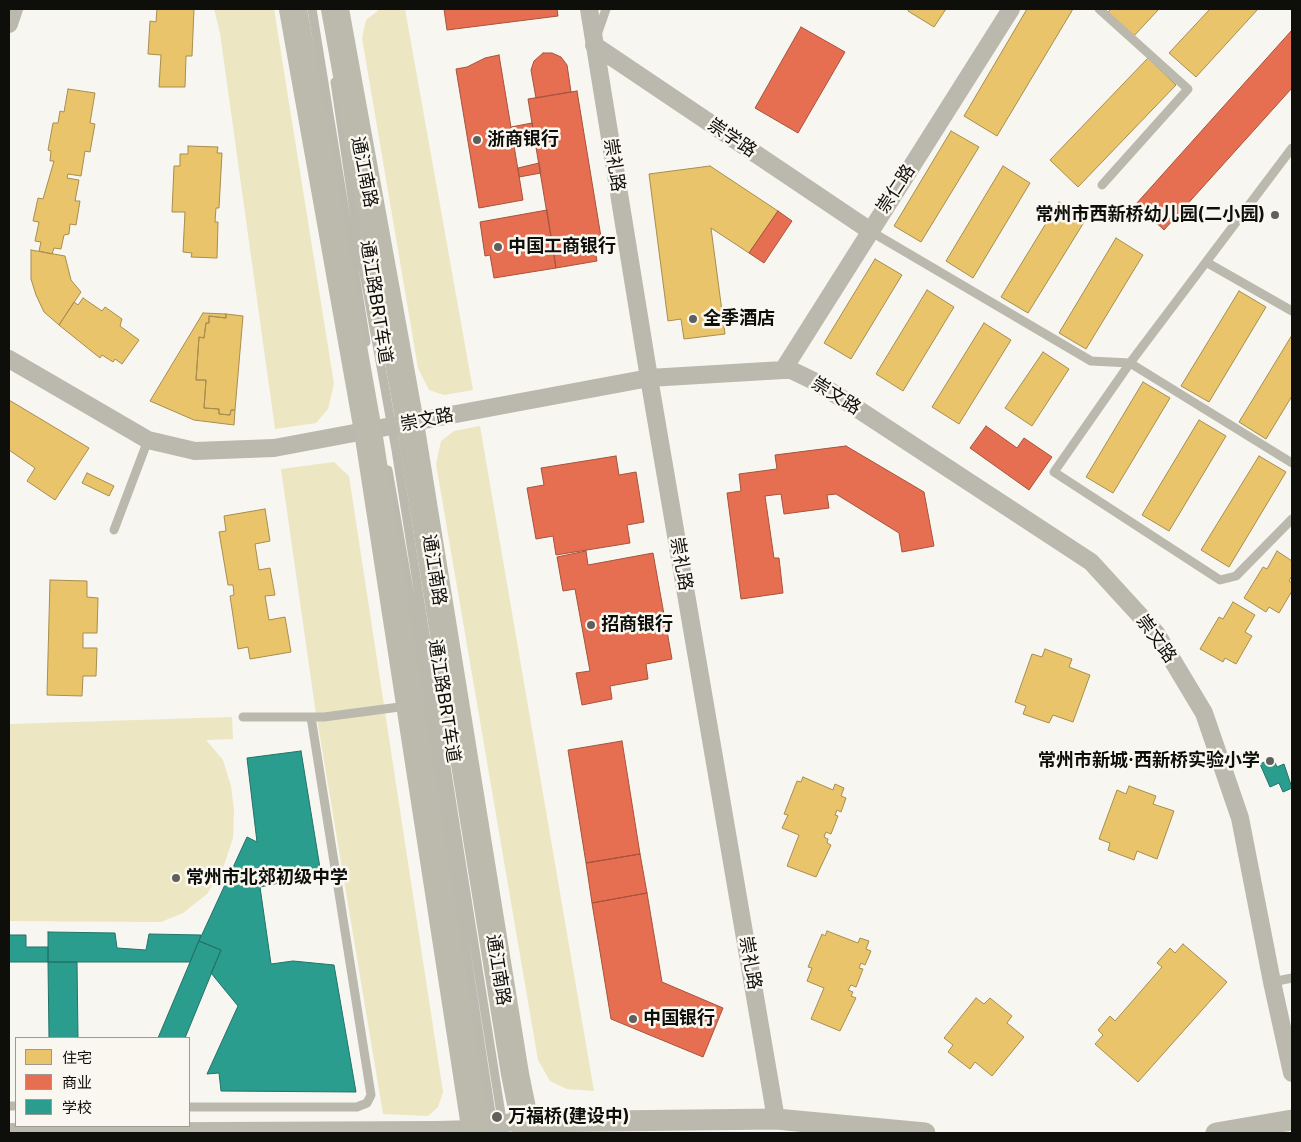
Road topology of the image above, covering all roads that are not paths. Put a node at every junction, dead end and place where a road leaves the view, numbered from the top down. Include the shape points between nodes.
1 (14, 9) edge
2 (293, 9) edge
3 (312, 9) edge
4 (335, 9) edge
5 (589, 9) edge
6 (606, 9) edge
7 (1011, 9) edge
8 (1099, 9) edge
9 (9, 24) edge
10 (594, 46) junction
11 (333, 68) dead end
12 (1292, 148) edge
13 (1102, 185) dead end
14 (869, 230) junction
15 (1206, 262) junction
16 (1292, 311) edge
17 (368, 351) dead end
18 (9, 358) edge
19 (1130, 363) junction
20 (784, 370) junction
21 (649, 378) junction
22 (385, 428) junction
23 (148, 440) junction
24 (386, 457) dead end
25 (1292, 463) edge
26 (1292, 519) edge
27 (114, 530) dead end
28 (410, 705) junction
29 (243, 717) dead end
30 (311, 717) junction
31 (1292, 978) edge
32 (1272, 982) junction
33 (1292, 1073) edge
34 (190, 1107) edge
35 (776, 1118) junction
36 (1292, 1120) edge
37 (499, 1129) edge
38 (9, 1132) edge
39 (925, 1133) edge
40 (1216, 1133) edge

1 - 9 street
2 - 22 main road, 通江南路
3 - 17 lane, 通江路BRT车道
4 - 22 main road, 通江南路
5 - 10 street, 崇礼路
6 - 10 lane
7 - 14 street, 崇仁路
8 - 13 lane via 1188,89
10 - 14 street, 崇学路
10 - 21 street, 崇礼路
11 - 22 lane, 通江路BRT车道
12 - 15 lane
14 - 19 lane via 1091,361
14 - 20 street, 崇仁路
15 - 16 lane
15 - 19 lane
18 - 23 street, 崇文路
19 - 25 lane
19 - 26 lane via 1054,472 1220,580 1236,576
20 - 21 street, 崇文路
20 - 32 street, 崇文路 via 818,383 1090,562 1156,633 1204,713 1240,818
21 - 22 street, 崇文路
21 - 35 street, 崇礼路
22 - 23 street, 崇文路 via 274,448 195,451
22 - 28 main road, 通江南路
22 - 37 main road, 通江南路
23 - 27 lane
24 - 37 lane, 通江路BRT车道
28 - 30 lane
28 - 37 main road, 通江南路
29 - 30 lane
30 - 34 lane via 370,1095 367,1103 357,1107
31 - 32 lane
32 - 33 street, 崇文路
35 - 37 street
35 - 39 street
36 - 40 street
37 - 38 street

